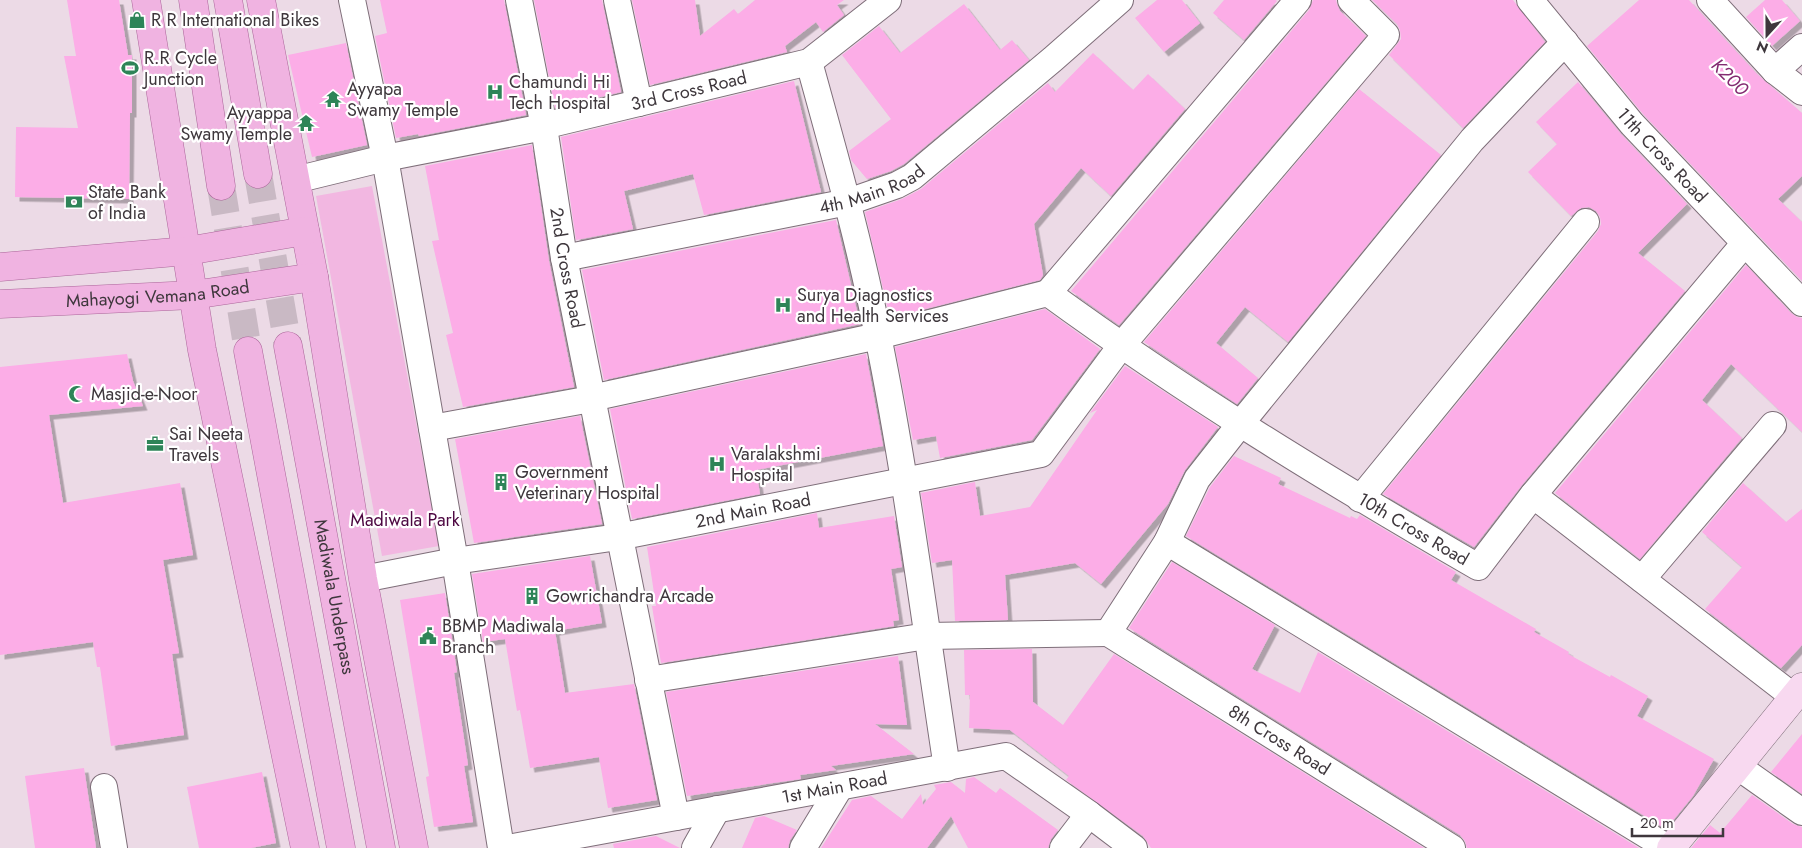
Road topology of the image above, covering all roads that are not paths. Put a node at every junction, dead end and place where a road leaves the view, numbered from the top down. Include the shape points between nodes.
1 (146, 0) edge
2 (193, 0) edge
3 (228, 0) edge
4 (261, 0) edge
5 (352, 0) edge
6 (519, 0) edge
7 (617, 0) edge
8 (888, 0) edge
9 (1120, 0) edge
10 (1298, 0) edge
11 (1351, 0) edge
12 (1530, 0) edge
13 (1710, 0) edge
14 (1565, 42) junction
15 (1802, 46) edge
16 (808, 62) junction
17 (1775, 71) junction
18 (1802, 92) edge
19 (639, 103) junction
20 (544, 127) junction
21 (385, 158) junction
22 (258, 174) tunnel mouth
23 (295, 180) junction
24 (221, 186) tunnel mouth
25 (848, 202) junction
26 (1586, 222) dead end
27 (305, 231) junction
28 (1744, 244) junction
29 (187, 250) junction
30 (564, 258) junction
31 (0, 267) edge
32 (314, 277) junction
33 (1048, 293) junction
34 (193, 295) junction
35 (1802, 303) edge
36 (0, 304) edge
37 (878, 336) junction
38 (288, 346) tunnel mouth
39 (1121, 346) junction
40 (248, 351) tunnel mouth
41 (592, 399) junction
42 (1241, 423) junction
43 (1773, 425) dead end
44 (432, 428) junction
45 (903, 480) junction
46 (1533, 495) junction
47 (1360, 499) junction
48 (618, 536) junction
49 (1167, 542) junction
50 (455, 561) junction
51 (1642, 579) junction
52 (363, 580) junction
53 (1108, 633) junction
54 (927, 636) junction
55 (648, 680) junction
56 (1798, 692) edge
57 (1737, 766) junction
58 (947, 768) junction
59 (104, 787) dead end
60 (840, 787) junction
61 (717, 809) junction
62 (1802, 812) edge
63 (1089, 814) junction
64 (676, 817) junction
65 (114, 848) edge
66 (305, 848) edge
67 (341, 848) edge
68 (381, 848) edge
69 (414, 848) edge
70 (501, 848) edge
71 (508, 848) edge
72 (695, 848) edge
73 (803, 848) edge
74 (1063, 848) edge
75 (1134, 848) edge
76 (1452, 848) edge
77 (1670, 848) edge

1 - 29 main road
2 - 24 main road
3 - 22 main road
4 - 23 main road
5 - 21 street
6 - 20 street, 2nd Cross Road
7 - 19 street
8 - 16 street, 3rd Cross Road
9 - 25 street, 4th Main Road via 912,177
10 - 33 street
11 - 39 street, 2nd Main Road via 1386,36
12 - 14 street, 11th Cross Road
13 - 17 street
14 - 28 street, 11th Cross Road via 1632,124
14 - 42 street via 1472,140
15 - 17 street
16 - 19 street, 3rd Cross Road
16 - 25 street
17 - 18 street
19 - 20 street, 3rd Cross Road
20 - 21 street, 3rd Cross Road
20 - 30 street, 2nd Cross Road
21 - 23 street, 3rd Cross Road
21 - 44 street
23 - 27 main road
25 - 30 street, 4th Main Road
25 - 37 street
26 - 47 street
27 - 29 main road
27 - 32 main road
28 - 35 street, 11th Cross Road
28 - 46 street
29 - 31 main road
29 - 34 main road
30 - 41 street, 2nd Cross Road
32 - 34 main road, Mahayogi Vemana Road
32 - 52 main road
33 - 37 street
33 - 39 street, 10th Cross Road
34 - 36 main road, Mahayogi Vemana Road
34 - 66 main road
37 - 41 street
37 - 45 street
38 - 68 main road, Madiwala Underpass
39 - 42 street, 10th Cross Road
39 - 45 street, 2nd Main Road via 1041,454
40 - 67 main road
41 - 44 street
41 - 48 street, 2nd Cross Road
42 - 47 street, 10th Cross Road
42 - 49 street via 1197,479
43 - 51 street
44 - 50 street
45 - 48 street, 2nd Main Road
45 - 54 street
46 - 47 street, 10th Cross Road via 1478,567
46 - 51 street
48 - 50 street, 2nd Main Road
48 - 55 street, 2nd Cross Road
49 - 53 street
49 - 77 street
50 - 52 street, 2nd Main Road
50 - 70 street
51 - 56 street
52 - 69 main road
53 - 54 street
53 - 76 street, 8th Cross Road
54 - 55 street
54 - 58 street
55 - 64 street, 2nd Cross Road
56 - 57 main road
57 - 62 street
57 - 77 main road
58 - 60 street, 1st Main Road
58 - 63 street, 1st Main Road via 1006,756
59 - 65 street
60 - 61 street, 1st Main Road
60 - 73 street
61 - 64 street, 1st Main Road
61 - 72 street
63 - 74 street
63 - 75 street, 1st Main Road
64 - 71 street, 1st Main Road

